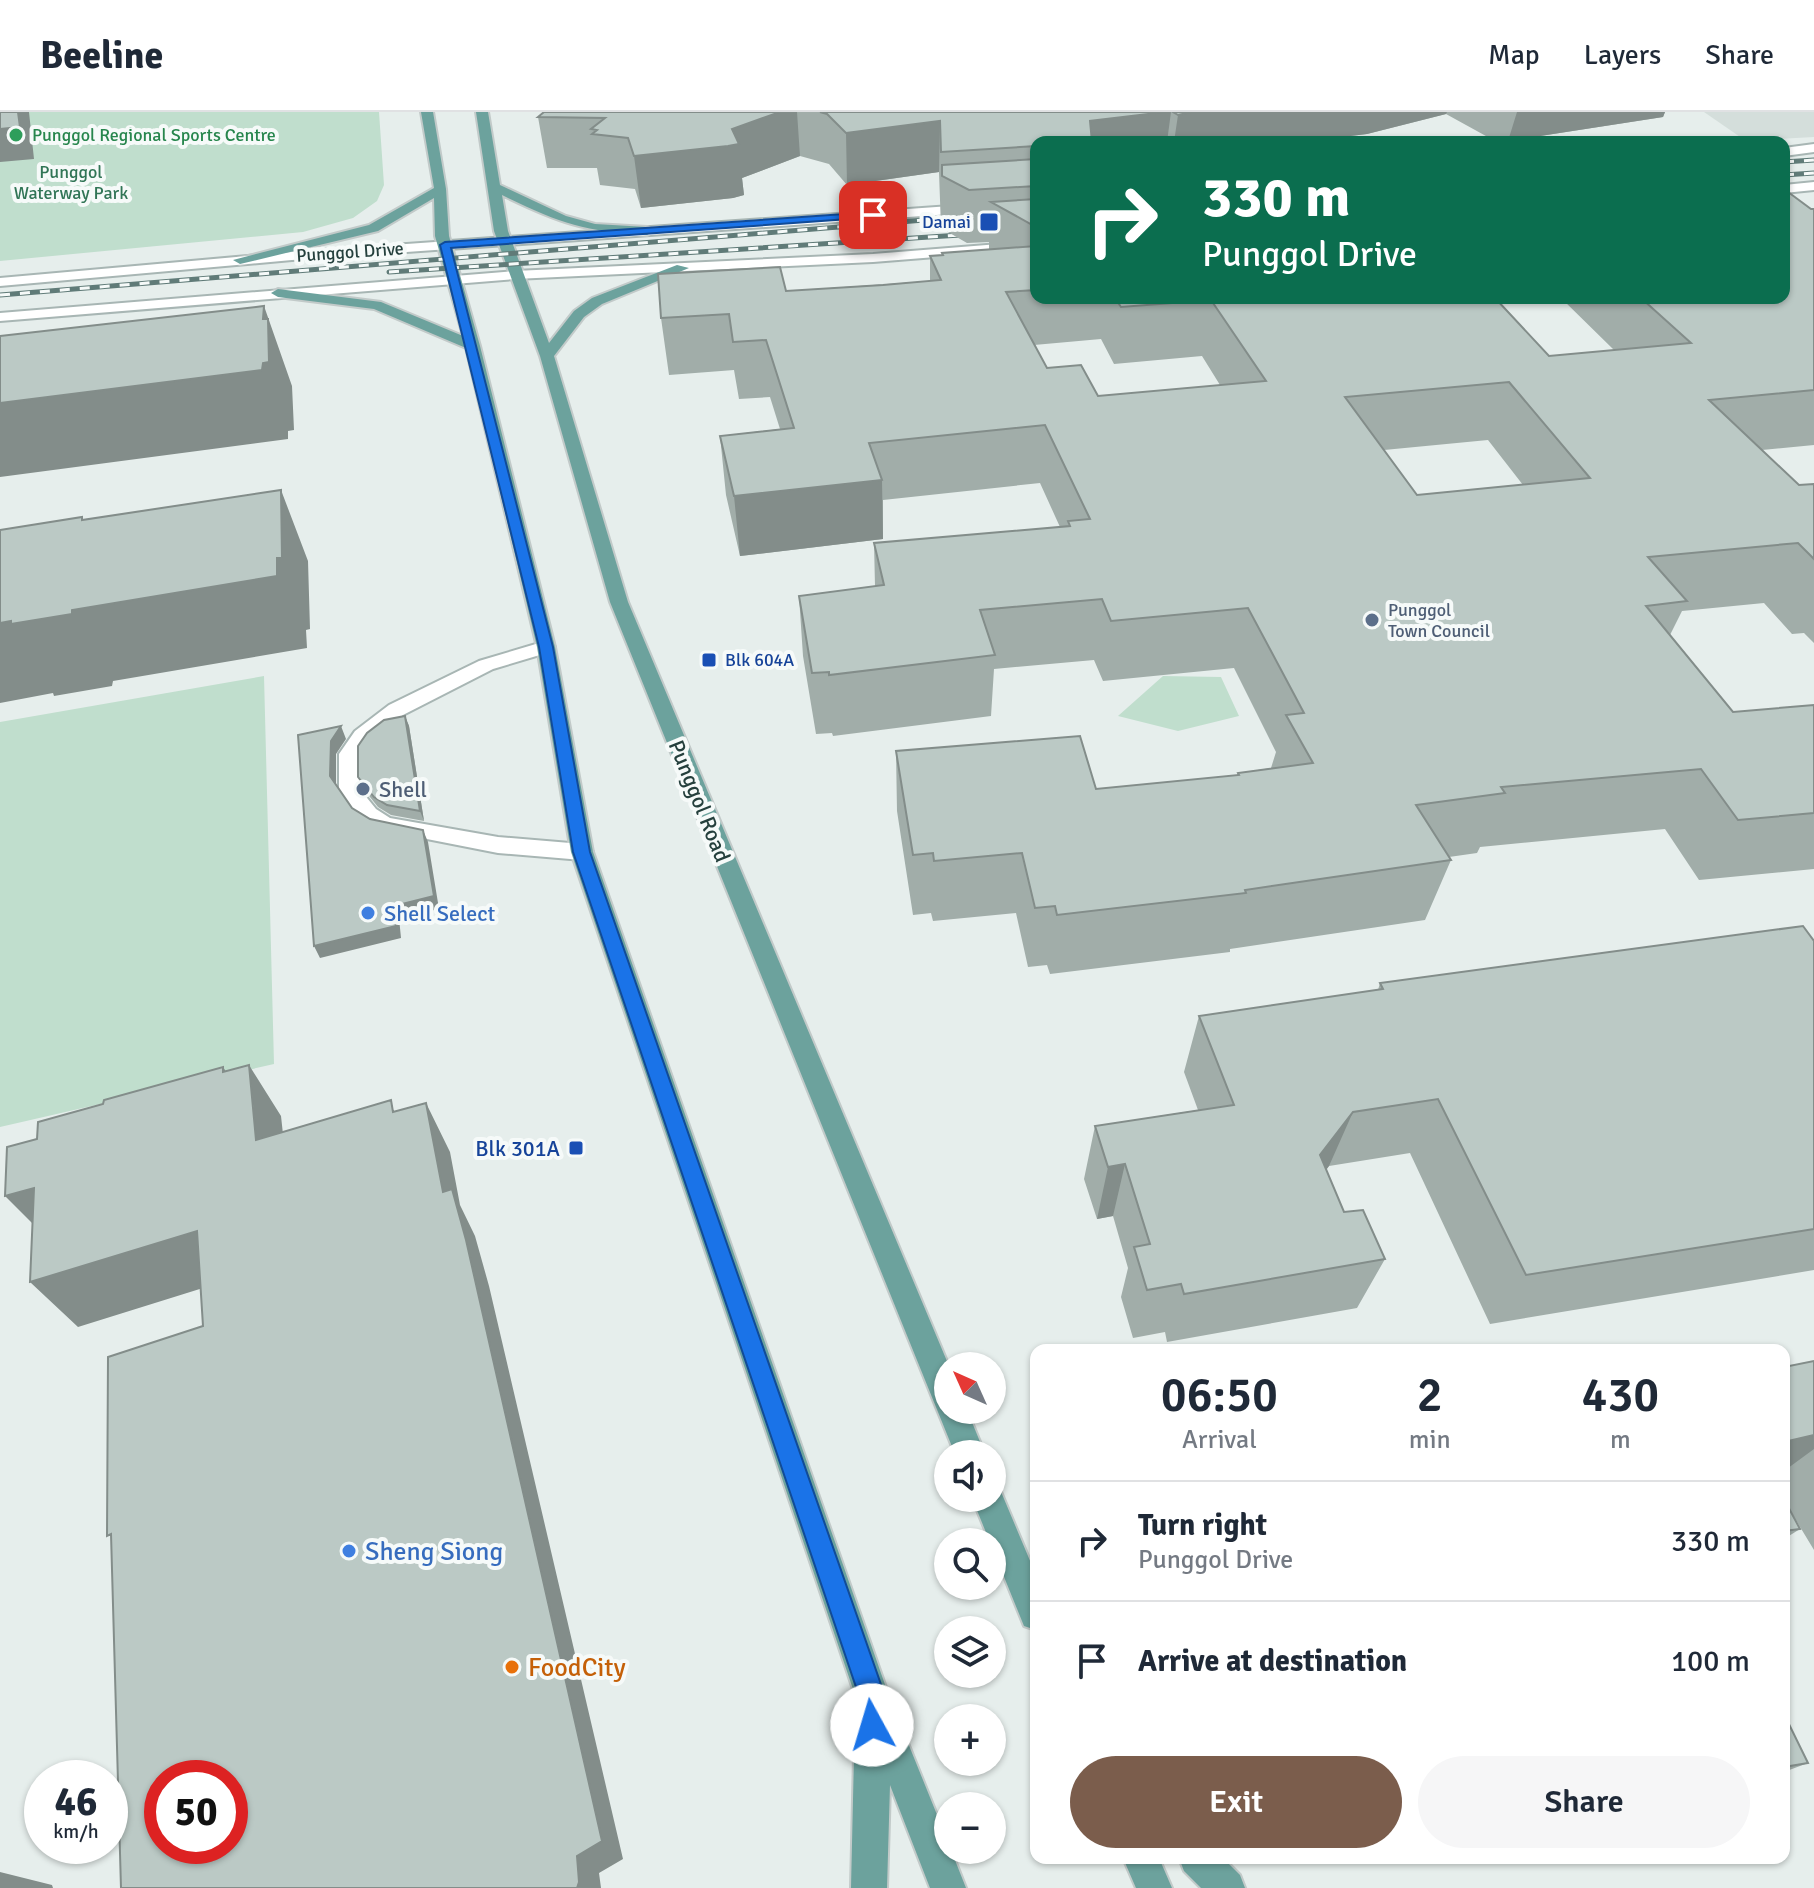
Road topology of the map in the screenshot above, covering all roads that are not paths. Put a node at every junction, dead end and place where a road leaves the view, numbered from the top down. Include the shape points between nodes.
1 (427, 112) edge
2 (482, 112) edge
3 (1814, 148) edge
4 (1790, 151) edge
5 (492, 186) junction
6 (1814, 186) edge
7 (1790, 188) edge
8 (440, 189) junction
9 (1030, 204) edge
10 (647, 231) junction
11 (504, 241) junction
12 (445, 245) junction
13 (1030, 245) edge
14 (240, 260) junction
15 (682, 268) junction
16 (515, 275) junction
17 (455, 280) junction
18 (0, 282) edge
19 (278, 293) junction
20 (0, 317) edge
21 (473, 346) junction
22 (547, 356) junction
23 (546, 647) junction
24 (582, 852) junction
25 (934, 1366) edge
26 (994, 1512) edge
27 (1030, 1600) edge
28 (872, 1696) junction
29 (1144, 1864) edge
30 (1203, 1864) edge
31 (869, 1888) edge
32 (948, 1888) edge
33 (1154, 1888) edge
34 (1227, 1888) edge

1 - 8 main road
2 - 5 main road, Punggol Road
3 - 4 street
5 - 10 main road via 561,219 595,228
5 - 11 main road, Punggol Road
6 - 7 street
8 - 12 main road
8 - 14 main road via 373,228
9 - 10 street, Punggol Drive
10 - 11 street, Punggol Drive
11 - 12 street, Punggol Drive
11 - 16 main road, Punggol Road
12 - 14 street, Punggol Drive
12 - 17 main road
13 - 15 street, Punggol Drive
14 - 18 street, Punggol Drive
15 - 16 street, Punggol Drive
15 - 22 main road via 597,301 579,314
16 - 17 street, Punggol Drive
16 - 22 main road, Punggol Road
17 - 19 street, Punggol Drive
17 - 21 main road
19 - 20 street, Punggol Drive
19 - 21 main road via 376,305
21 - 23 main road
22 - 25 main road, Punggol Road via 619,602
23 - 24 main road
23 - 24 street via 486,665 396,710 362,736 349,754 349,789 368,814 384,824 498,845
24 - 28 main road
26 - 27 main road
28 - 31 main road
28 - 32 main road
29 - 33 main road
30 - 34 main road

